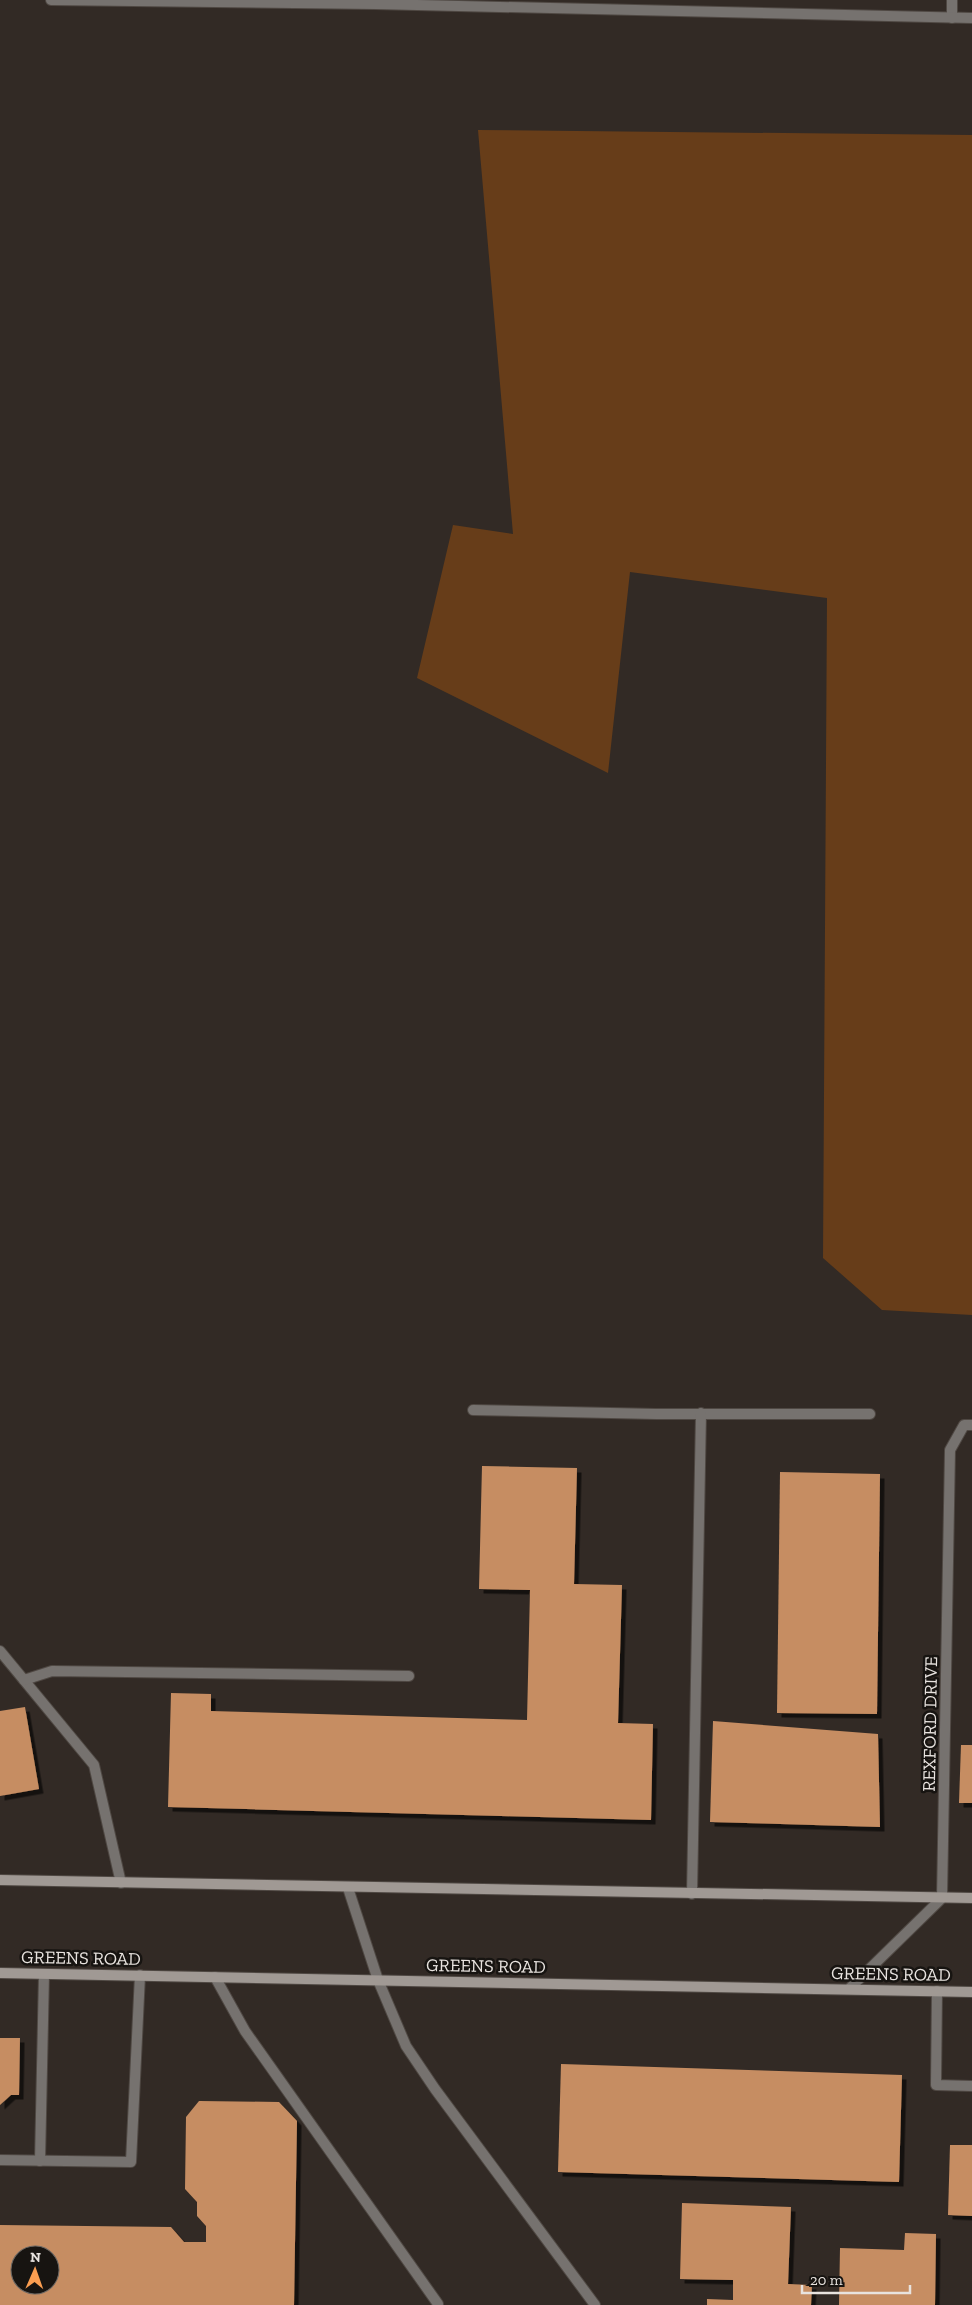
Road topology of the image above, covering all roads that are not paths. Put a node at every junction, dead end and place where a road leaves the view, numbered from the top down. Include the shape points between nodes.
1 (51, 0) edge
2 (952, 0) edge
3 (158, 1) edge
4 (952, 18) junction
5 (972, 18) edge
6 (473, 1410) dead end
7 (701, 1413) junction
8 (870, 1414) dead end
9 (968, 1425) edge
10 (0, 1651) edge
11 (409, 1676) dead end
12 (24, 1680) junction
13 (0, 1880) edge
14 (121, 1883) junction
15 (348, 1888) junction
16 (692, 1894) junction
17 (942, 1898) junction
18 (972, 1898) edge
19 (0, 1973) edge
20 (44, 1974) junction
21 (140, 1975) junction
22 (215, 1977) junction
23 (378, 1980) junction
24 (849, 1990) junction
25 (937, 1991) junction
26 (972, 1992) edge
27 (972, 2086) edge
28 (0, 2160) edge
29 (40, 2161) junction
30 (438, 2304) edge
31 (595, 2305) edge

1 - 3 street
2 - 4 street
3 - 4 street
4 - 5 street
6 - 7 street
7 - 8 street
7 - 16 street
9 - 17 street, REXFORD DRIVE via 950,1450
10 - 12 street
11 - 12 street via 52,1671
12 - 14 street via 94,1765
13 - 14 main road
14 - 15 main road
15 - 16 main road
15 - 23 street
16 - 17 main road
17 - 18 main road
17 - 24 street
19 - 20 main road, GREENS ROAD
20 - 21 main road, GREENS ROAD
20 - 29 street
21 - 22 main road, GREENS ROAD
21 - 29 street via 131,2162
22 - 23 main road, GREENS ROAD
22 - 30 street via 245,2031
23 - 24 main road, GREENS ROAD
23 - 31 street via 406,2046
24 - 25 main road, GREENS ROAD
25 - 26 main road, GREENS ROAD
25 - 27 street via 936,2085
28 - 29 street

